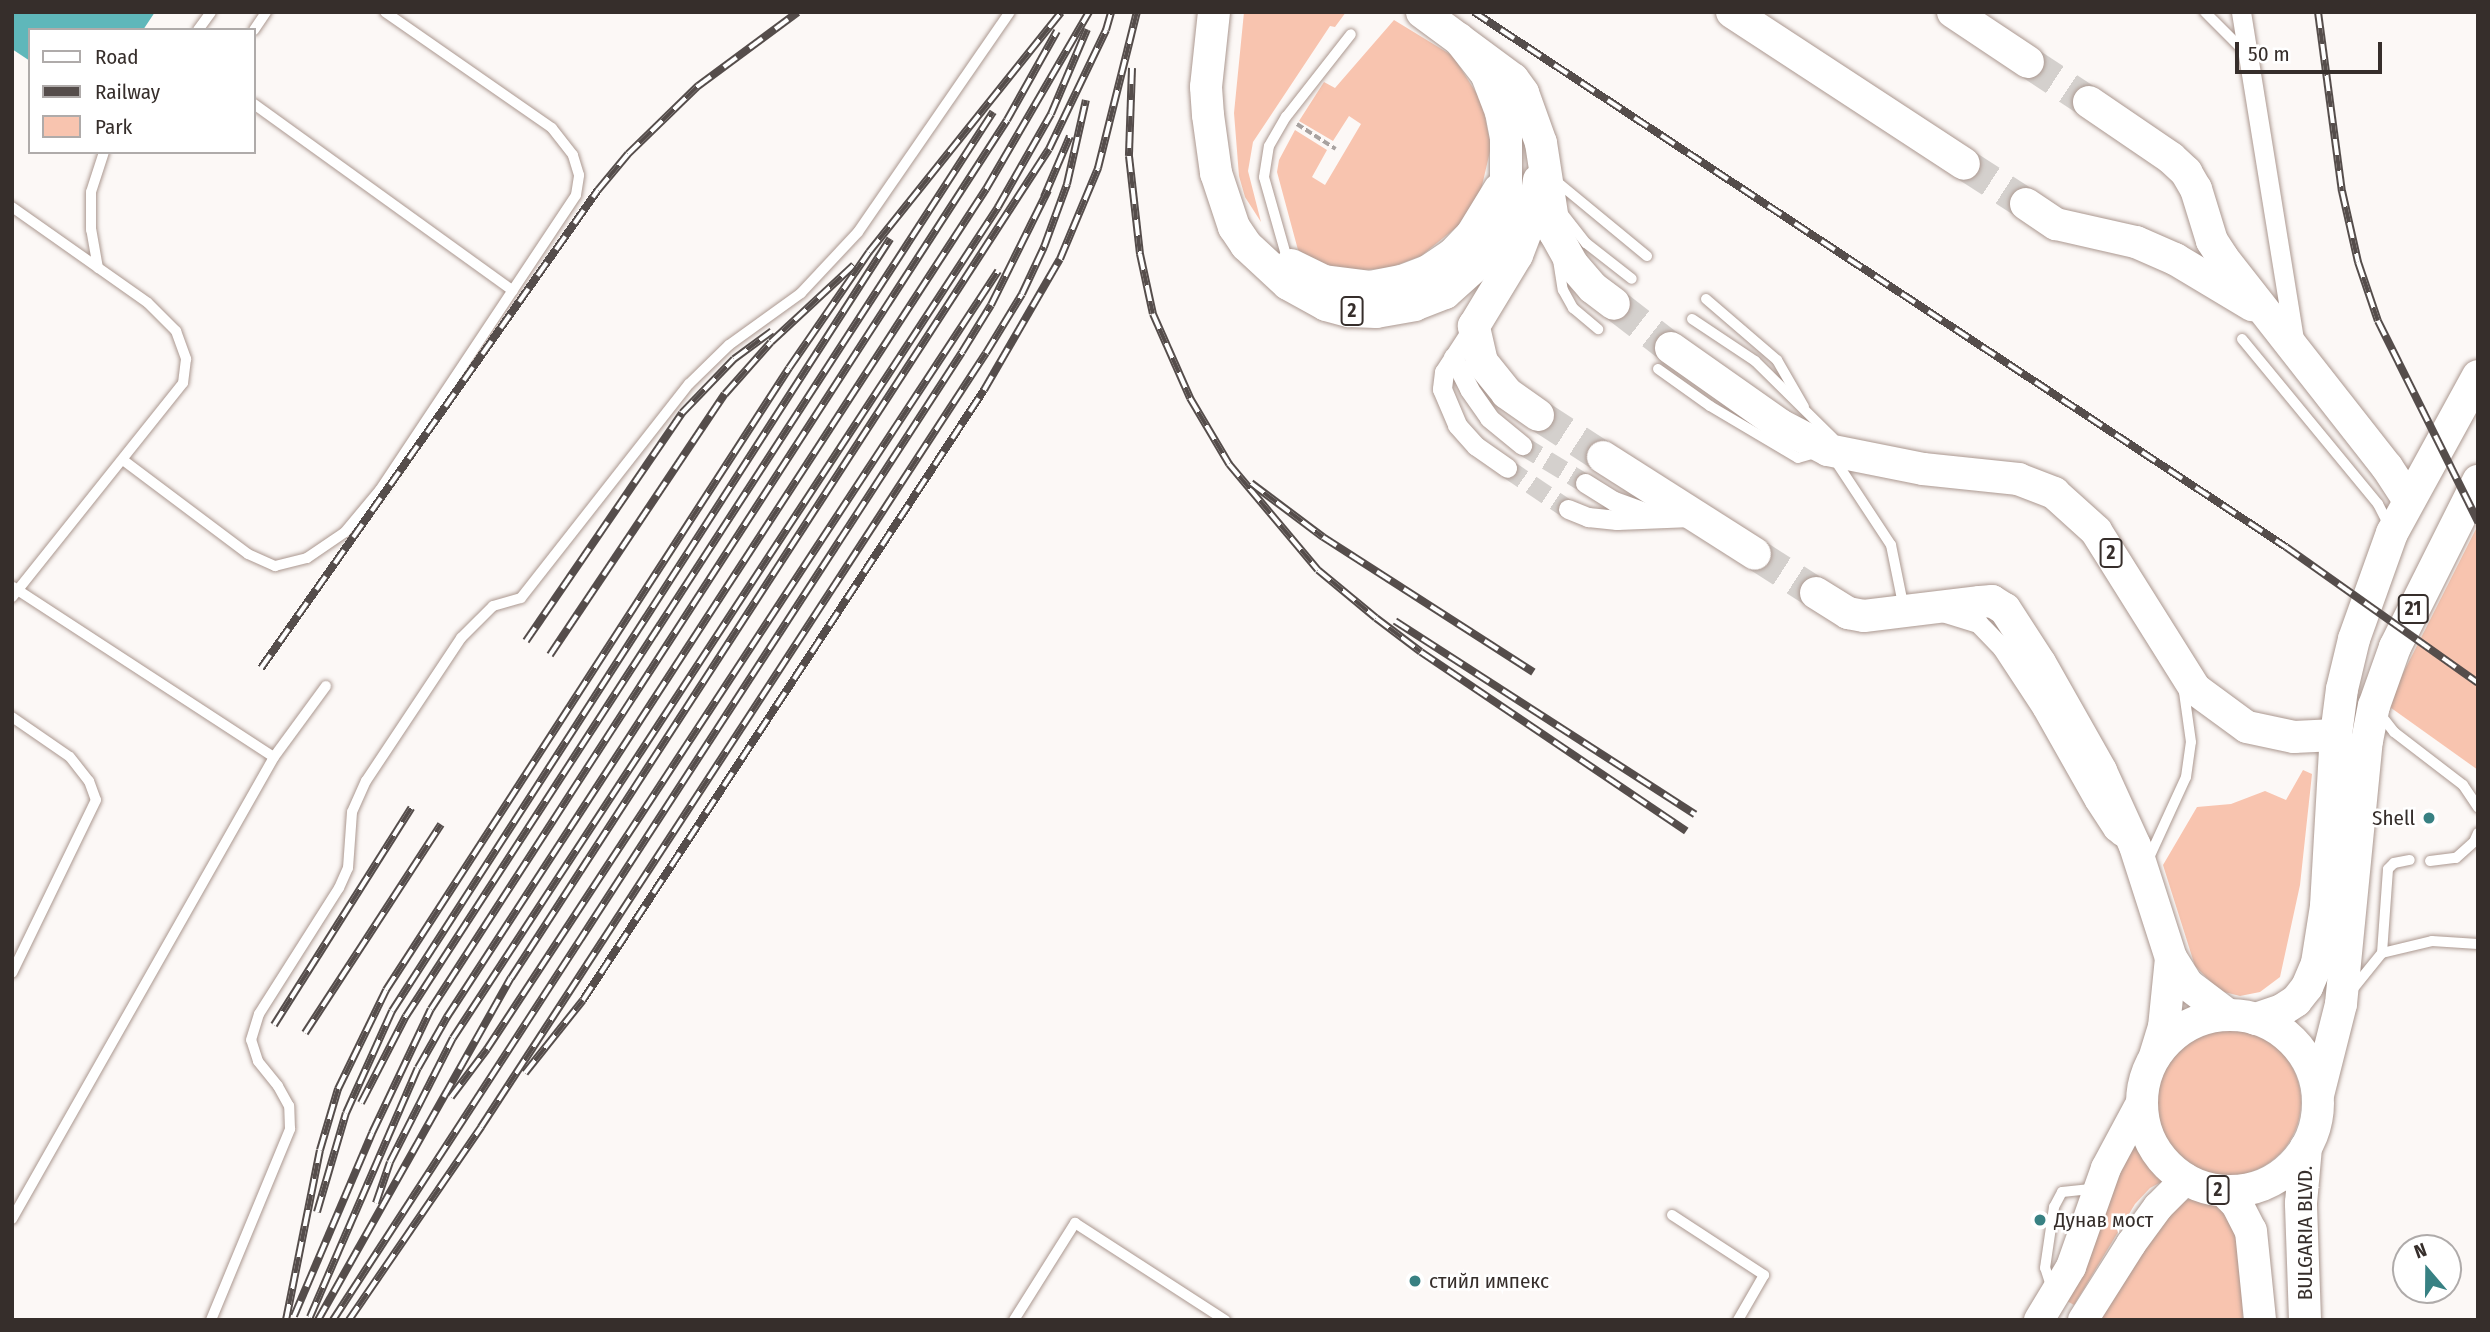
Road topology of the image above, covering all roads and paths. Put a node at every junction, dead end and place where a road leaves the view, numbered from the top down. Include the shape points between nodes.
1 (211, 12) edge
2 (267, 12) edge
3 (385, 12) edge
4 (1010, 12) edge
5 (1214, 12) edge
6 (1422, 12) edge
7 (1732, 12) edge
8 (1953, 12) edge
9 (2205, 12) edge
10 (2241, 12) edge
11 (199, 28) edge
12 (255, 28) edge
13 (1351, 34) dead end
14 (1459, 39) junction
15 (2245, 52) junction
16 (2028, 62) tunnel mouth
17 (2089, 102) tunnel mouth
18 (256, 105) edge
19 (1286, 117) junction
20 (1212, 146) junction
21 (1336, 149) dead end
22 (103, 154) edge
23 (1964, 164) tunnel mouth
24 (1545, 169) junction
25 (1506, 177) junction
26 (2026, 204) tunnel mouth
27 (12, 207) edge
28 (1647, 256) dead end
29 (1288, 264) junction
30 (98, 268) junction
31 (513, 291) junction
32 (1706, 299) dead end
33 (1615, 304) joint
34 (2272, 317) junction
35 (1692, 319) dead end
36 (1474, 326) junction
37 (2242, 339) dead end
38 (2296, 348) junction
39 (1452, 357) junction
40 (1665, 359) tunnel mouth
41 (2478, 376) edge
42 (1538, 415) tunnel mouth
43 (1809, 416) junction
44 (1522, 445) tunnel mouth
45 (1828, 450) junction
46 (1602, 457) tunnel mouth
47 (1866, 458) junction
48 (123, 460) junction
49 (1507, 468) tunnel mouth
50 (2478, 481) edge
51 (1585, 483) tunnel mouth
52 (2408, 499) junction
53 (1568, 509) tunnel mouth
54 (1654, 516) junction
55 (1699, 517) junction
56 (2392, 533) junction
57 (1755, 554) tunnel mouth
58 (14, 591) edge
59 (1816, 593) tunnel mouth
60 (1919, 611) junction
61 (2180, 669) junction
62 (326, 686) dead end
63 (2374, 706) junction
64 (12, 718) edge
65 (2336, 735) junction
66 (274, 757) junction
67 (2478, 807) edge
68 (2478, 833) edge
69 (2139, 858) junction
70 (2410, 860) dead end
71 (2430, 861) dead end
72 (2478, 944) edge
73 (2382, 953) junction
74 (2171, 958) junction
75 (12, 973) edge
76 (2341, 1004) junction
77 (2242, 1017) junction
78 (2153, 1060) junction
79 (2318, 1095) junction
80 (2142, 1101) junction
81 (2306, 1147) junction
82 (2186, 1179) junction
83 (2224, 1191) junction
84 (1672, 1215) dead end
85 (12, 1219) edge
86 (2047, 1308) edge
87 (211, 1320) edge
88 (1014, 1320) edge
89 (1225, 1320) edge
90 (1738, 1320) edge
91 (2083, 1320) edge
92 (2260, 1320) edge
93 (2305, 1320) edge

1 - 11 lane
2 - 12 lane
3 - 31 lane via 552,128 573,155 579,175 576,195
4 - 87 lane via 858,232 801,293 729,345 689,384 521,598 493,606 461,638 366,781 352,812 348,868 259,1014 251,1040 258,1061 289,1106 290,1129
5 - 20 highway, 2 via 1206,87
6 - 14 highway, 2
7 - 23 highway
8 - 16 highway
9 - 15 lane
10 - 15 street
13 - 19 lane
14 - 24 highway, 2 via 1513,79 1533,114
14 - 25 highway, 2 via 1496,92 1506,138
15 - 38 street
17 - 34 highway via 2186,172 2212,241
18 - 31 lane
19 - 21 path
19 - 29 lane via 1269,146 1264,177
20 - 25 highway, 2 via 1224,204 1246,245 1288,284 1326,305 1349,311 1415,305 1445,293 1465,278 1497,238 1506,204
20 - 29 highway, 2 via 1240,212 1259,238
22 - 30 lane via 91,192
24 - 28 lane
24 - 33 lane
24 - 33 highway, 2 via 1555,233 1573,265
24 - 36 highway, 2 via 1527,232
25 - 29 highway, 2 via 1472,234 1428,271 1370,287 1324,281
26 - 34 highway via 2056,224 2136,242 2175,259
27 - 30 lane
30 - 48 lane via 148,303 176,331 186,359 183,383
31 - 48 lane via 380,490 345,532 307,558 275,566 248,554
32 - 43 lane via 1777,360
34 - 38 highway
35 - 43 lane via 1755,361
36 - 39 street
36 - 42 highway via 1482,362 1507,393
37 - 56 lane via 2378,504
38 - 52 highway
39 - 44 street via 1489,418
39 - 49 street via 1444,372 1446,406 1476,446
40 - 45 highway, 2
41 - 52 highway
43 - 47 lane
45 - 47 highway, 2
45 - 60 lane via 1891,545
46 - 55 highway
47 - 61 highway, 2 via 2018,480 2054,493 2096,531
48 - 58 lane
50 - 63 highway, 21 via 2395,647
51 - 54 street via 1614,501
52 - 56 highway, 2
53 - 54 street via 1617,520
54 - 55 street
55 - 57 highway
56 - 65 highway, 2 via 2354,639
58 - 66 lane
59 - 60 highway, 2 via 1848,613 1864,616
60 - 69 highway, 2 via 1992,601 2005,608 2101,771
61 - 65 highway, 2 via 2195,689 2247,727 2294,737
61 - 69 lane via 2190,716 2186,777
62 - 66 lane
63 - 67 lane via 2394,732 2463,785
63 - 76 highway, 21 via 2365,754
64 - 75 lane via 70,757 89,781 96,800
65 - 77 highway, 2 via 2326,906 2317,963 2295,1001 2282,1010
66 - 85 lane
68 - 71 lane via 2456,858
69 - 74 highway, 2
70 - 73 lane via 2388,869
72 - 73 lane via 2432,941
73 - 76 lane
74 - 77 highway, 2 via 2187,984
74 - 78 highway via 2164,1027
76 - 79 highway, 21
77 - 78 highway, 2 via 2206,1018 2185,1027
77 - 79 highway, 2 via 2280,1030 2299,1047 2312,1070
78 - 80 highway, 2
79 - 81 highway, 2 via 2316,1122
80 - 82 highway, 2 via 2144,1125 2153,1146 2167,1165
80 - 86 main road via 2097,1189 2071,1267
81 - 83 highway, 2 via 2271,1181
81 - 93 highway, BULGARIA BLVD. / 2 via 2301,1203
82 - 83 highway, 2
82 - 91 main road via 2145,1225
83 - 92 highway, 2 via 2251,1231
84 - 90 lane via 1764,1275
88 - 89 lane via 1075,1223

